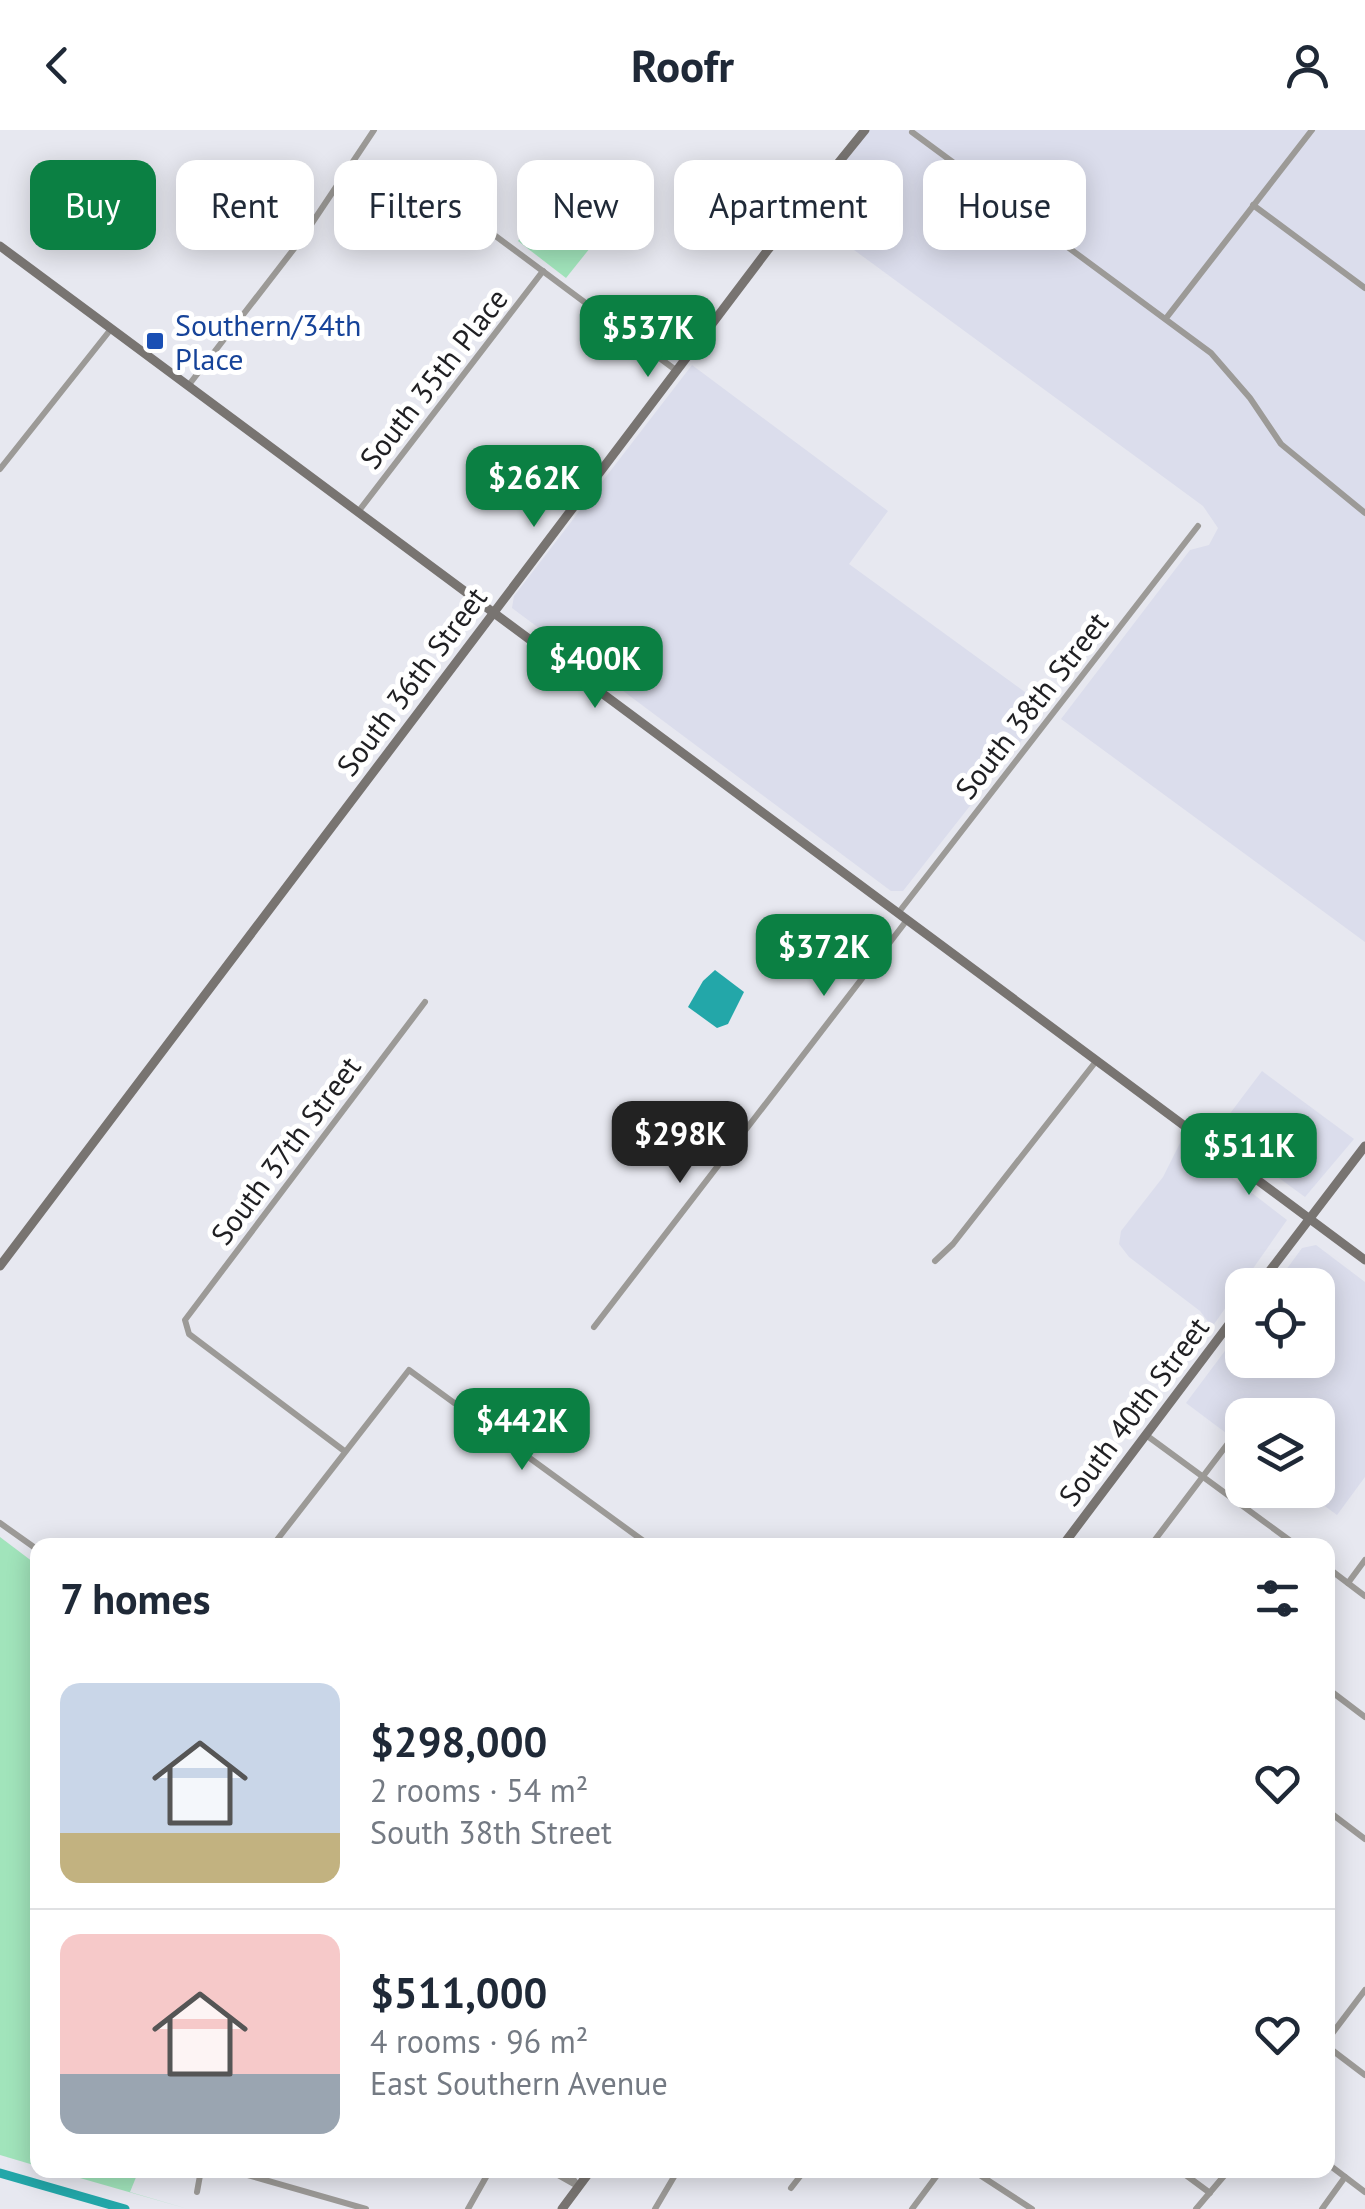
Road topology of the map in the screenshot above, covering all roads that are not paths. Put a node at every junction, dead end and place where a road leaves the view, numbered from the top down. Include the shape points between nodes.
1 (374, 130) edge
2 (866, 130) edge
3 (1312, 130) edge
4 (912, 132) dead end
5 (1253, 205) junction
6 (497, 237) edge
7 (0, 246) edge
8 (543, 271) junction
9 (1365, 288) edge
10 (1167, 318) junction
11 (111, 329) junction
12 (678, 371) junction
13 (188, 386) junction
14 (0, 469) edge
15 (358, 512) junction
16 (1365, 514) edge
17 (1198, 526) dead end
18 (494, 612) junction
19 (899, 912) junction
20 (908, 919) junction
21 (425, 1002) dead end
22 (1097, 1060) junction
23 (1365, 1146) edge
24 (1310, 1218) junction
25 (1365, 1260) edge
26 (935, 1261) dead end
27 (0, 1266) edge
28 (1272, 1268) edge
29 (594, 1327) dead end
30 (1225, 1330) edge
31 (1146, 1435) junction
32 (1225, 1447) edge
33 (343, 1450) junction
34 (1203, 1477) junction
35 (0, 1522) edge
36 (278, 1538) edge
37 (639, 1538) edge
38 (1068, 1538) edge
39 (1155, 1538) edge
40 (1286, 1538) edge
41 (30, 1544) edge
42 (1365, 1560) edge
43 (1335, 1573) edge
44 (1348, 1583) junction
45 (1365, 1596) edge
46 (1335, 1694) edge
47 (1365, 1716) edge
48 (1335, 1816) edge
49 (1365, 1839) edge
50 (1365, 1990) edge
51 (1335, 2030) edge
52 (1335, 2052) edge
53 (1365, 2075) edge
54 (1335, 2169) edge
55 (1345, 2177) junction
56 (199, 2178) edge
57 (258, 2178) edge
58 (485, 2178) edge
59 (563, 2178) edge
60 (572, 2178) edge
61 (585, 2178) edge
62 (673, 2178) edge
63 (799, 2178) edge
64 (934, 2178) edge
65 (984, 2178) edge
66 (1190, 2178) edge
67 (1222, 2178) edge
68 (578, 2187) junction
69 (791, 2188) dead end
70 (196, 2192) dead end
71 (1365, 2192) edge
72 (1210, 2193) junction
73 (366, 2209) edge
74 (468, 2209) edge
75 (562, 2209) edge
76 (654, 2209) edge
77 (912, 2209) edge
78 (1032, 2209) edge
79 (1196, 2209) edge
80 (1322, 2209) edge

1 - 13 street via 308,231
2 - 12 main road, South 36th Street
3 - 5 street
4 - 10 street
5 - 9 street
5 - 10 street
6 - 8 street
7 - 11 main road
8 - 12 street
8 - 15 street, South 35th Place
10 - 16 street via 1211,353 1282,444
11 - 13 main road
11 - 14 street
12 - 18 main road, South 36th Street
13 - 15 main road
15 - 18 main road
17 - 19 street, South 38th Street
18 - 19 main road
18 - 27 main road, South 36th Street
19 - 20 main road
20 - 22 main road
20 - 29 street
21 - 33 street, South 37th Street via 184,1326
22 - 24 main road
22 - 26 street
23 - 24 main road
24 - 25 main road
24 - 28 main road
30 - 31 main road, South 40th Street
31 - 34 street
31 - 38 main road, South 40th Street
32 - 34 street
33 - 36 street
33 - 37 street via 408,1370
34 - 39 street
34 - 40 street
35 - 41 street
42 - 44 street
43 - 44 street
44 - 45 street
46 - 47 street
48 - 49 street
50 - 51 street
52 - 53 street
54 - 55 street
55 - 71 street
55 - 80 street
56 - 70 street
57 - 73 street
58 - 74 street
59 - 68 street
60 - 68 street
61 - 68 main road
62 - 76 street
63 - 69 street
64 - 77 street
65 - 78 street
66 - 72 street
67 - 72 street
68 - 75 main road
72 - 79 street

